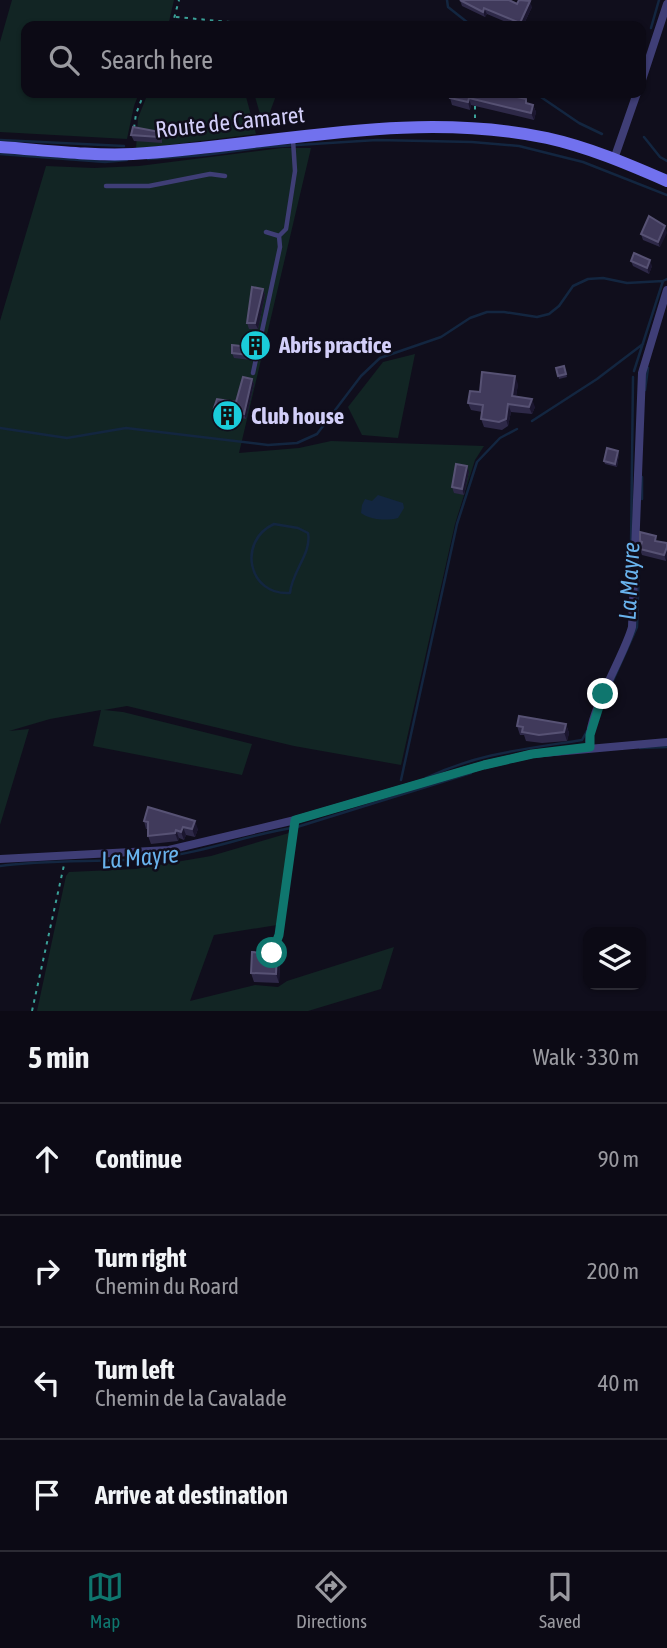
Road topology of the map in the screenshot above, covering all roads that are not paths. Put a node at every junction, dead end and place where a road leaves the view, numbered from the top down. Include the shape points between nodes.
1 (667, 4) edge
2 (646, 68) edge
3 (635, 98) edge
4 (293, 135) junction
5 (0, 147) edge
6 (614, 159) junction
7 (225, 176) dead end
8 (667, 181) edge
9 (106, 186) dead end
10 (265, 232) dead end
11 (279, 236) junction
12 (667, 290) edge
13 (253, 373) dead end
14 (667, 742) edge
15 (590, 747) junction
16 (295, 820) junction
17 (0, 859) edge
18 (272, 953) edge

1 - 2 street
3 - 6 street
4 - 5 main road, Route de Camaret via 130,154
4 - 6 main road, Route de Camaret via 477,129 548,138
4 - 11 lane via 295,171 286,229
6 - 8 main road, Route de Camaret
7 - 9 lane via 210,174 149,186
10 - 11 lane
11 - 13 lane
12 - 15 street via 642,373 635,610 628,642 603,694
14 - 15 street
15 - 16 street via 484,765
16 - 17 street via 169,850
16 - 18 lane via 279,935

